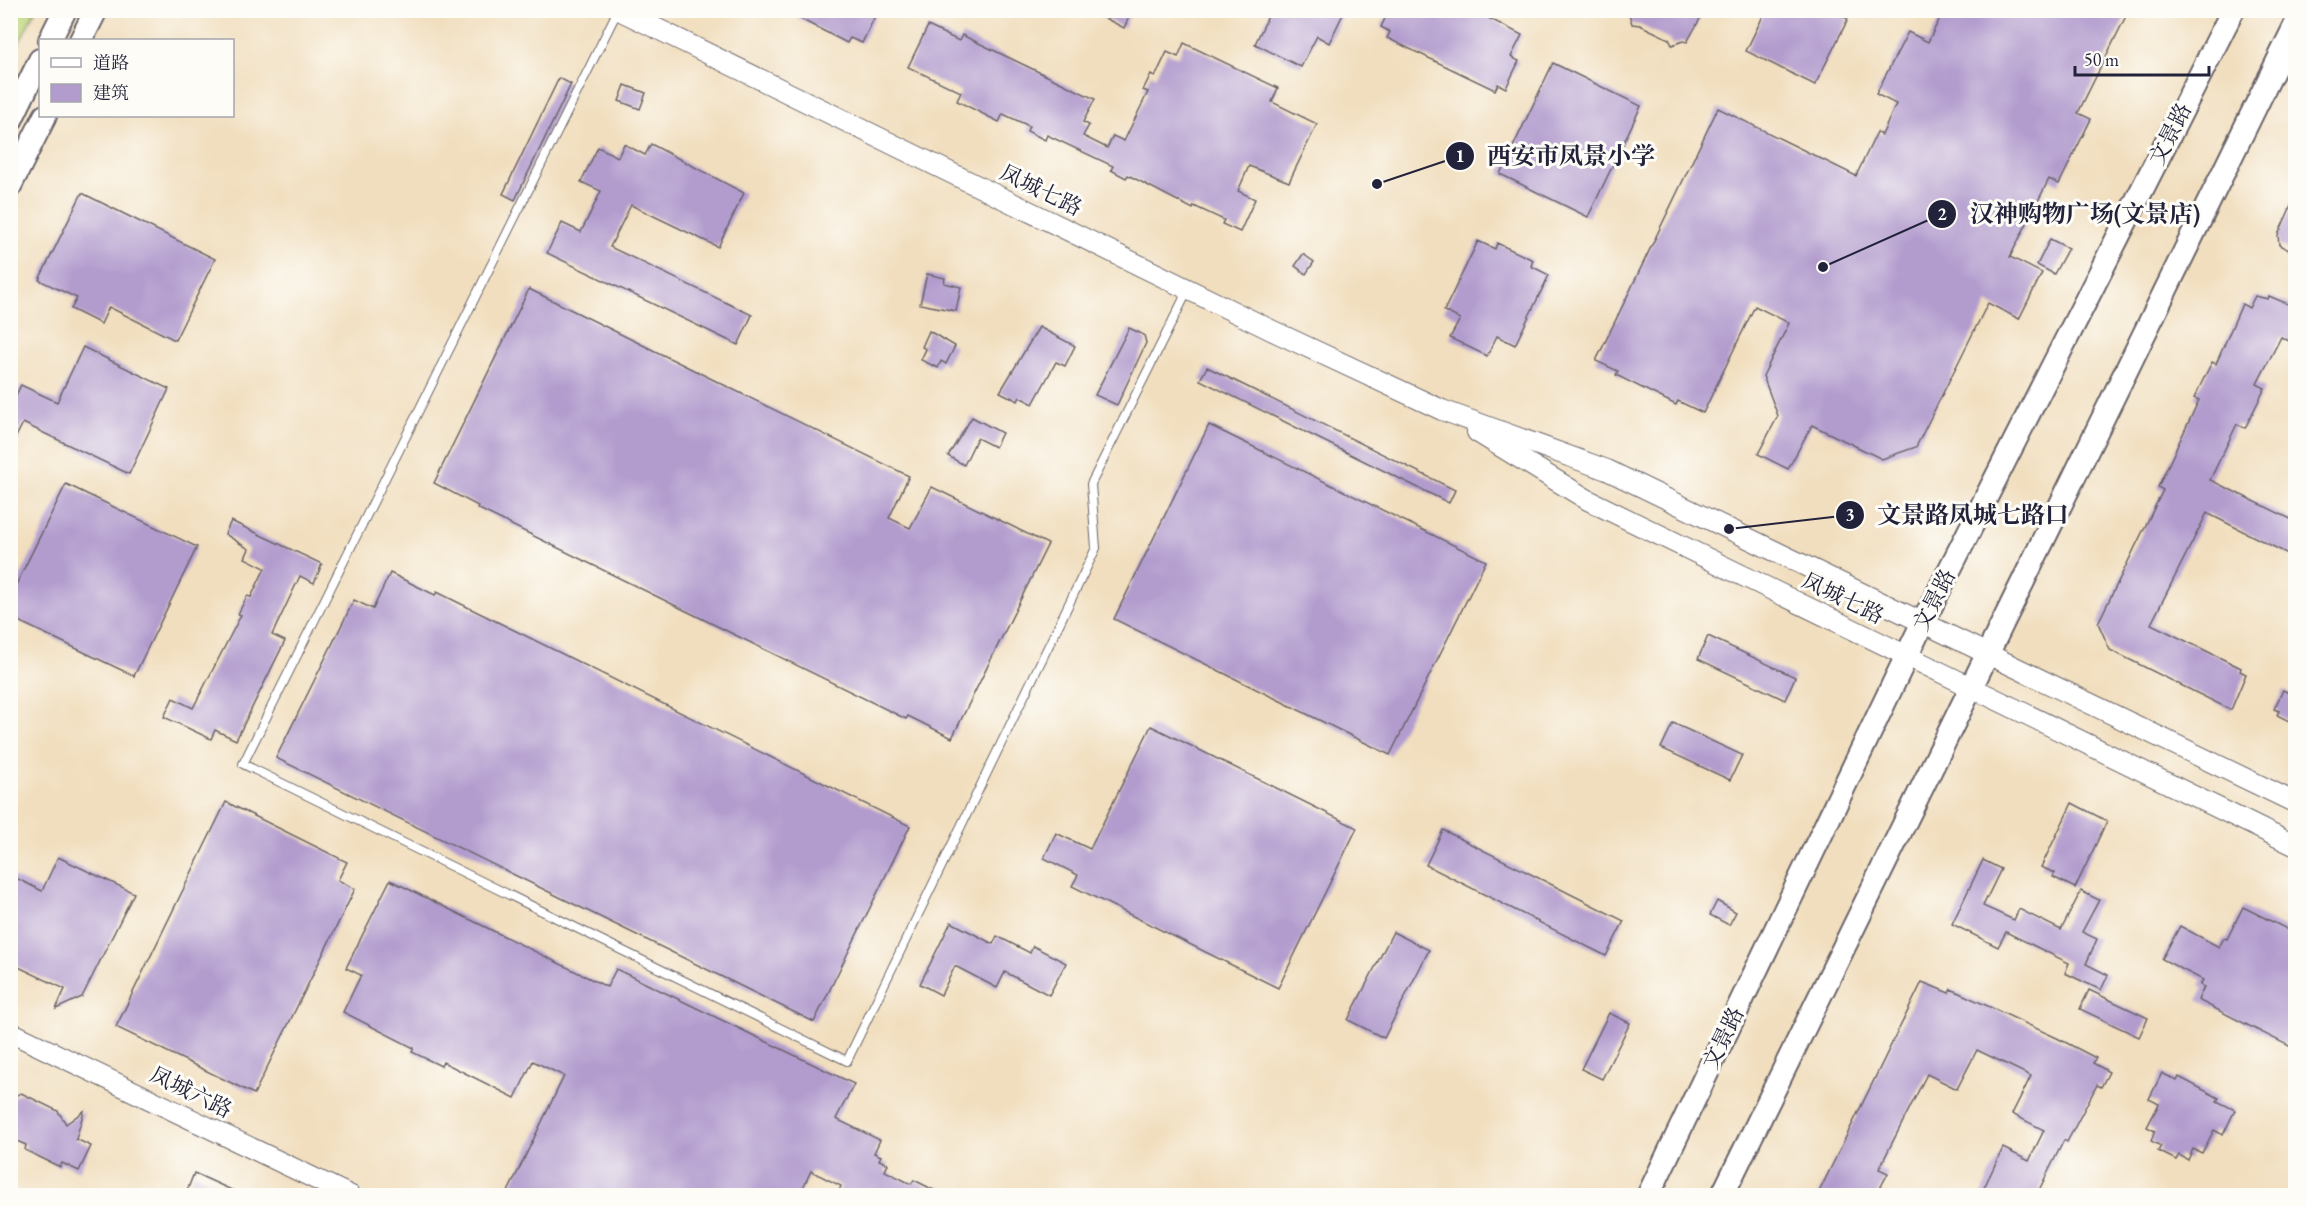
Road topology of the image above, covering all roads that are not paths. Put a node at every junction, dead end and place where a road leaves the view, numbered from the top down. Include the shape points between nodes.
1 (64, 10) edge
2 (96, 10) edge
3 (618, 10) edge
4 (2233, 10) edge
5 (2295, 24) edge
6 (50, 39) edge
7 (82, 39) edge
8 (39, 62) edge
9 (44, 117) edge
10 (10, 122) edge
11 (10, 186) edge
12 (1189, 289) junction
13 (1442, 410) junction
14 (1922, 624) junction
15 (1987, 652) junction
16 (1906, 656) junction
17 (1970, 687) junction
18 (2295, 803) edge
19 (2295, 846) edge
20 (10, 1032) edge
21 (351, 1196) edge
22 (1648, 1196) edge
23 (1722, 1196) edge

1 - 6 main road
2 - 7 main road
3 - 12 street, 凤城七路
3 - 12 lane via 243,764 846,1061 1096,548 1091,484
4 - 14 main road, 文景路
5 - 15 main road
8 - 10 main road
9 - 11 main road
12 - 13 street, 凤城七路
13 - 14 street, 凤城七路 via 1607,470
13 - 16 street, 凤城七路 via 1588,500
14 - 15 street, 凤城七路
14 - 16 main road, 文景路
15 - 17 main road
15 - 18 street, 凤城七路
16 - 17 street, 凤城七路
16 - 22 main road, 文景路
17 - 19 street, 凤城七路
17 - 23 main road
20 - 21 street, 凤城六路

